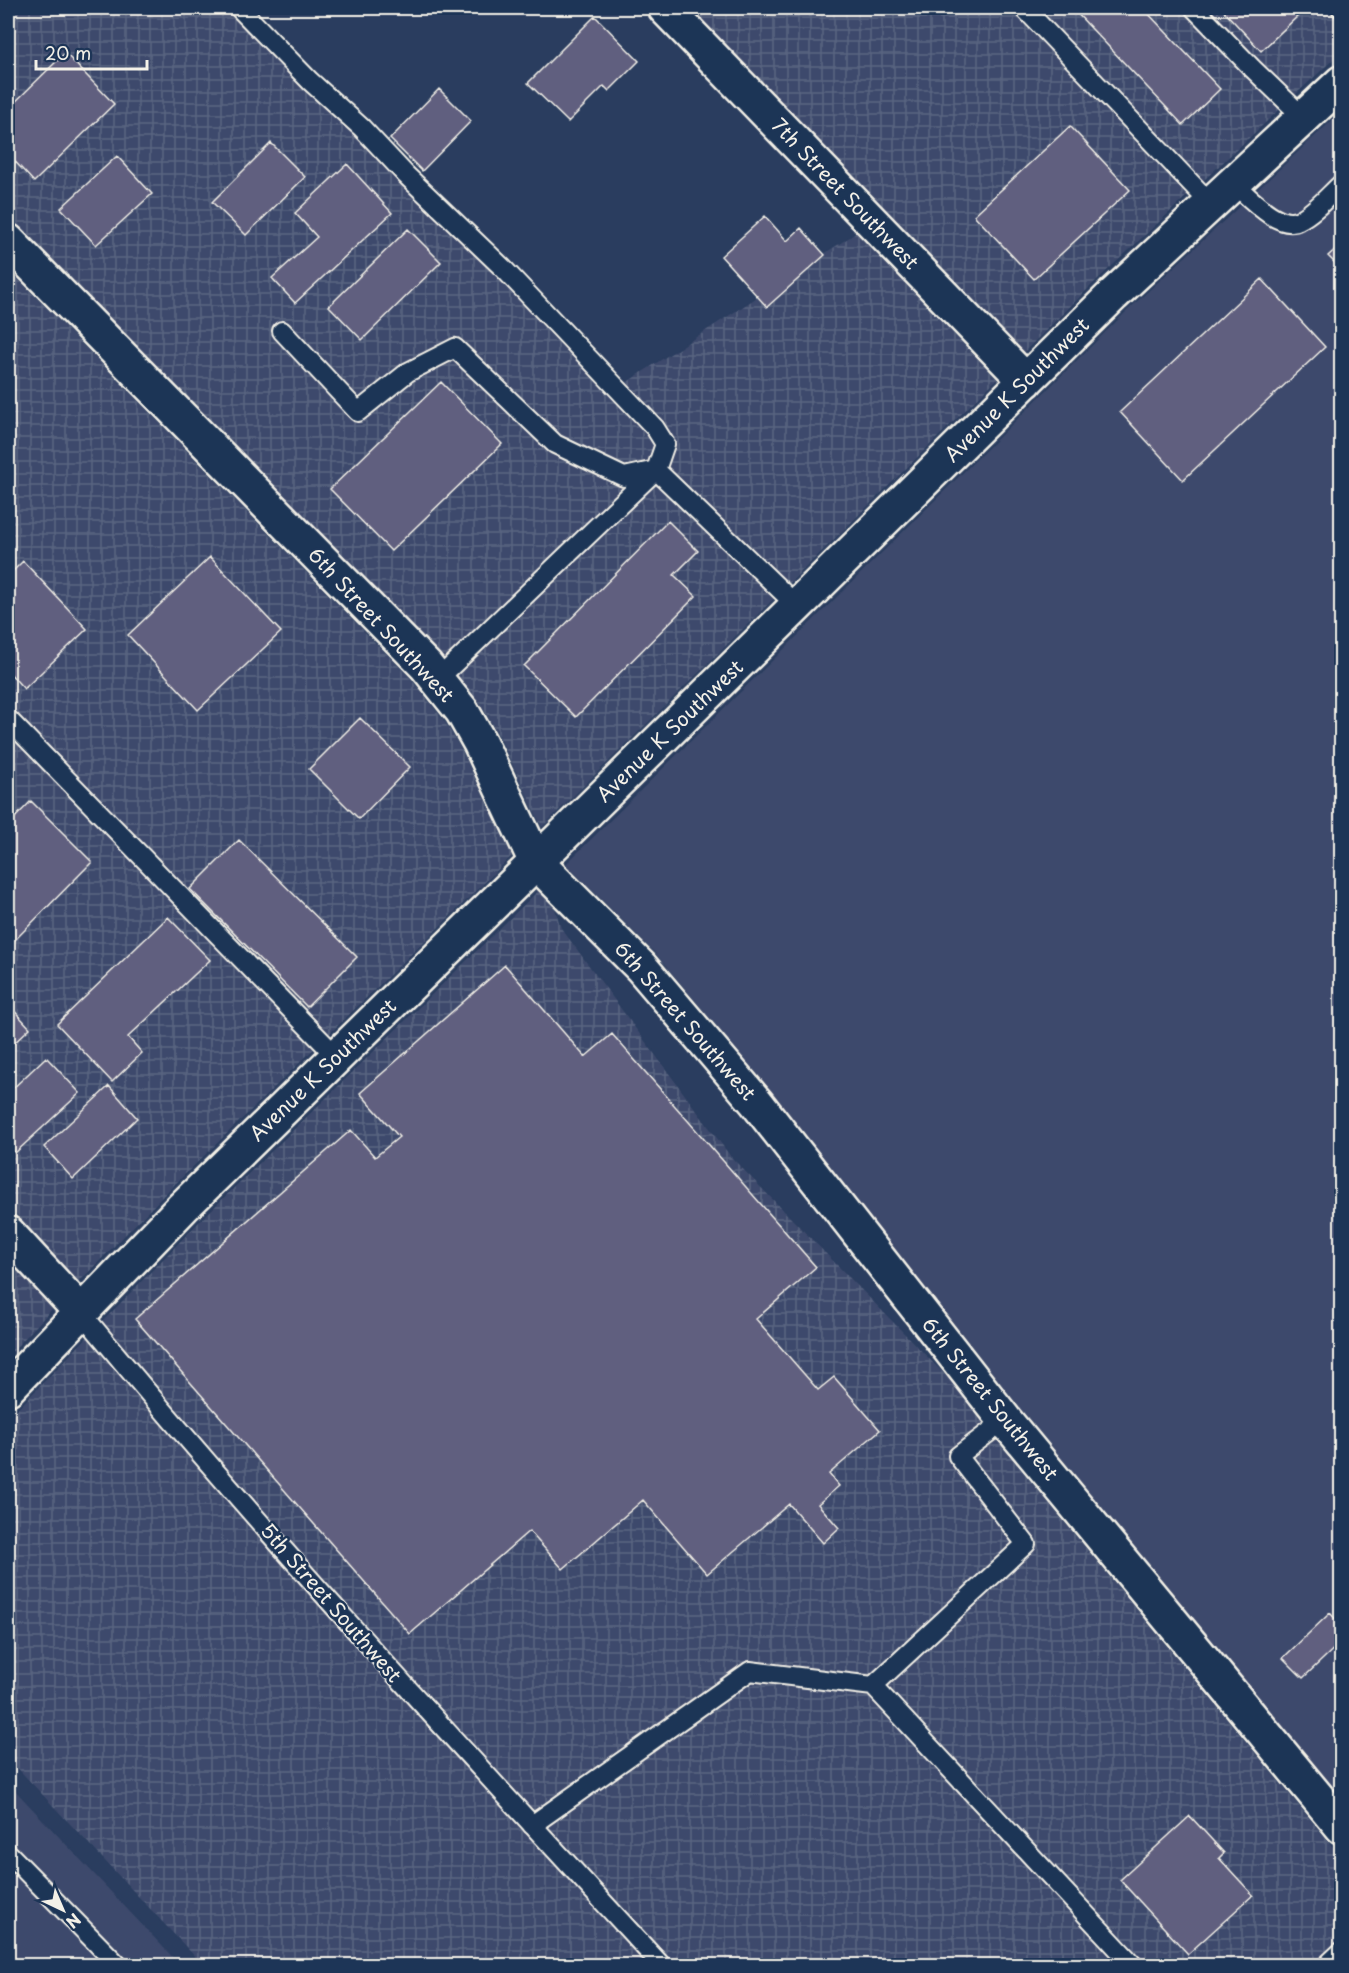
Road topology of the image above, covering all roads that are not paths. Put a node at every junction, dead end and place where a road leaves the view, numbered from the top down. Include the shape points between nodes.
1 (239, 8) edge
2 (665, 8) edge
3 (1024, 8) edge
4 (1194, 8) edge
5 (1341, 82) edge
6 (1304, 118) junction
7 (1341, 183) edge
8 (1222, 193) junction
9 (8, 242) edge
10 (282, 330) dead end
11 (1026, 381) junction
12 (656, 470) junction
13 (797, 606) junction
14 (437, 680) junction
15 (8, 718) edge
16 (536, 862) junction
17 (337, 1057) junction
18 (8, 1233) edge
19 (80, 1311) junction
20 (8, 1388) edge
21 (1005, 1420) junction
22 (873, 1686) junction
23 (532, 1825) junction
24 (1341, 1827) edge
25 (8, 1853) edge
26 (1341, 1951) edge
27 (118, 1965) edge
28 (662, 1965) edge
29 (1134, 1965) edge
30 (1326, 1965) edge

1 - 12 lane via 503,268 656,428 665,444
2 - 11 street, 7th Street Southwest
3 - 8 lane
4 - 6 lane
5 - 6 street, Avenue K Southwest
6 - 8 street, Avenue K Southwest
7 - 8 lane via 1308,214 1290,223
8 - 11 street, Avenue K Southwest
9 - 14 street, 6th Street Southwest
10 - 12 lane via 358,412 408,372 455,348 555,444 624,477
11 - 13 street, Avenue K Southwest
12 - 13 lane
12 - 14 lane
13 - 16 street, Avenue K Southwest
14 - 16 street, 6th Street Southwest via 462,711 480,743
15 - 17 lane
16 - 17 street, Avenue K Southwest
16 - 21 street, 6th Street Southwest via 641,967 756,1102
17 - 19 street, Avenue K Southwest
18 - 19 street, 5th Street Southwest
19 - 20 street, Avenue K Southwest
19 - 23 lane, 5th Street Southwest via 150,1397 387,1667
21 - 22 lane via 958,1456 1026,1544
21 - 24 street, 6th Street Southwest
22 - 23 lane via 750,1671
22 - 29 lane
23 - 28 lane, 5th Street Southwest
25 - 27 lane
26 - 30 lane

